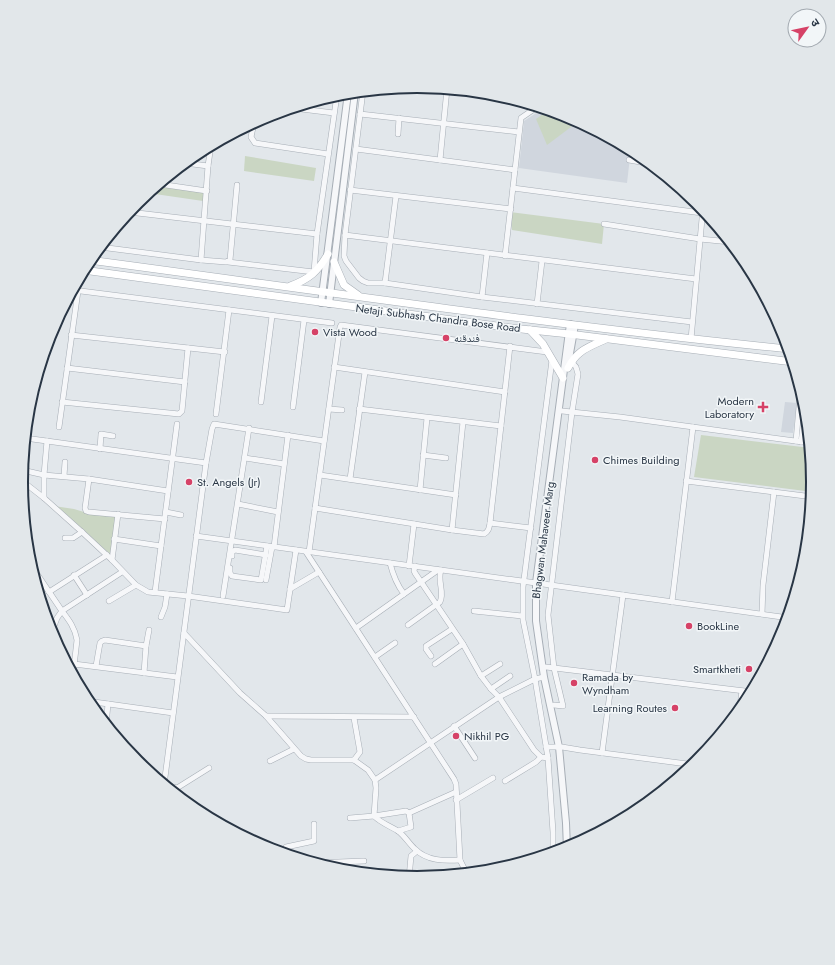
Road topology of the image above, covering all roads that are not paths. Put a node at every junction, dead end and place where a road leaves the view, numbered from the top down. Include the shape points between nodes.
1 (446, 94) edge
2 (362, 97) edge
3 (354, 98) edge
4 (347, 99) edge
5 (336, 101) edge
6 (306, 110) edge
7 (532, 111) edge
8 (334, 113) junction
9 (360, 114) junction
10 (399, 118) junction
11 (443, 123) junction
12 (253, 130) edge
13 (519, 132) junction
14 (398, 134) dead end
15 (356, 149) junction
16 (210, 153) edge
17 (328, 154) junction
18 (440, 160) junction
19 (629, 160) dead end
20 (638, 162) edge
21 (193, 164) edge
22 (208, 166) junction
23 (515, 170) junction
24 (167, 185) edge
25 (237, 185) dead end
26 (513, 188) junction
27 (207, 190) junction
28 (350, 190) junction
29 (396, 196) junction
30 (510, 209) junction
31 (696, 210) edge
32 (137, 213) edge
33 (702, 217) edge
34 (205, 222) junction
35 (233, 224) junction
36 (604, 224) dead end
37 (317, 234) junction
38 (345, 235) junction
39 (700, 239) junction
40 (390, 241) junction
41 (724, 241) edge
42 (106, 248) edge
43 (487, 253) junction
44 (328, 254) junction
45 (505, 256) junction
46 (201, 260) junction
47 (542, 260) junction
48 (97, 261) edge
49 (228, 262) junction
50 (334, 262) junction
51 (91, 271) edge
52 (696, 279) junction
53 (385, 283) junction
54 (288, 287) junction
55 (79, 290) edge
56 (327, 292) junction
57 (360, 296) junction
58 (482, 297) junction
59 (74, 299) edge
60 (325, 303) junction
61 (537, 304) junction
62 (229, 310) junction
63 (272, 316) junction
64 (304, 320) junction
65 (692, 322) junction
66 (332, 323) dead end
67 (572, 325) junction
68 (530, 330) junction
69 (622, 331) junction
70 (571, 334) junction
71 (71, 335) junction
72 (606, 339) junction
73 (691, 339) junction
74 (620, 341) junction
75 (510, 346) junction
76 (188, 348) junction
77 (783, 348) edge
78 (225, 352) junction
79 (547, 352) junction
80 (552, 360) junction
81 (787, 361) edge
82 (570, 364) junction
83 (334, 367) junction
84 (67, 368) junction
85 (364, 372) junction
86 (563, 378) junction
87 (185, 382) junction
88 (505, 392) junction
89 (62, 402) junction
90 (261, 402) dead end
91 (800, 406) edge
92 (292, 407) dead end
93 (329, 409) junction
94 (359, 409) junction
95 (342, 410) dead end
96 (562, 410) junction
97 (572, 412) junction
98 (216, 414) dead end
99 (427, 418) junction
100 (463, 422) junction
101 (802, 422) edge
102 (177, 424) dead end
103 (501, 426) junction
104 (59, 427) dead end
105 (693, 427) junction
106 (249, 428) junction
107 (288, 435) junction
108 (113, 436) dead end
109 (30, 439) edge
110 (47, 441) junction
111 (324, 441) junction
112 (799, 441) junction
113 (805, 442) edge
114 (100, 449) junction
115 (423, 455) junction
116 (245, 458) junction
117 (446, 458) dead end
118 (173, 459) junction
119 (65, 462) dead end
120 (206, 463) junction
121 (284, 464) junction
122 (28, 471) edge
123 (44, 475) junction
124 (320, 475) junction
125 (64, 476) junction
126 (88, 479) junction
127 (350, 480) junction
128 (686, 481) junction
129 (28, 486) edge
130 (420, 490) junction
131 (168, 491) junction
132 (774, 492) junction
133 (456, 495) junction
134 (806, 496) edge
135 (44, 498) junction
136 (238, 504) junction
137 (315, 508) junction
138 (166, 512) junction
139 (278, 512) junction
140 (118, 514) junction
141 (181, 514) dead end
142 (165, 519) junction
143 (490, 523) junction
144 (414, 524) junction
145 (531, 528) junction
146 (452, 530) junction
147 (82, 532) junction
148 (196, 536) junction
149 (65, 538) dead end
150 (114, 539) junction
151 (232, 541) junction
152 (161, 546) junction
153 (271, 547) junction
154 (296, 550) junction
155 (308, 552) junction
156 (107, 555) junction
157 (266, 555) junction
158 (112, 560) junction
159 (390, 563) junction
160 (412, 566) junction
161 (440, 570) junction
162 (122, 572) junction
163 (319, 572) junction
164 (74, 575) junction
165 (40, 580) edge
166 (266, 580) dead end
167 (524, 581) junction
168 (422, 582) junction
169 (538, 583) junction
170 (136, 585) junction
171 (551, 585) junction
172 (290, 589) junction
173 (49, 592) junction
174 (155, 592) junction
175 (167, 594) junction
176 (404, 594) junction
177 (87, 595) junction
178 (623, 595) junction
179 (188, 596) junction
180 (223, 596) dead end
181 (109, 601) dead end
182 (672, 602) junction
183 (436, 605) junction
184 (62, 611) junction
185 (474, 611) dead end
186 (762, 614) junction
187 (522, 616) junction
188 (161, 617) dead end
189 (783, 617) edge
190 (55, 624) edge
191 (408, 625) dead end
192 (356, 628) junction
193 (452, 629) junction
194 (149, 630) dead end
195 (184, 633) junction
196 (395, 643) dead end
197 (463, 644) junction
198 (146, 646) junction
199 (431, 656) dead end
200 (541, 656) junction
201 (374, 657) junction
202 (531, 657) junction
203 (74, 664) joint
204 (435, 664) dead end
205 (500, 664) dead end
206 (96, 666) junction
207 (546, 667) junction
208 (554, 668) junction
209 (144, 673) junction
210 (613, 675) junction
211 (481, 676) junction
212 (510, 676) dead end
213 (177, 677) junction
214 (544, 677) junction
215 (535, 679) junction
216 (491, 689) junction
217 (742, 691) junction
218 (746, 691) edge
219 (499, 697) junction
220 (741, 699) edge
221 (97, 703) edge
222 (108, 704) junction
223 (554, 705) junction
224 (173, 713) junction
225 (266, 716) junction
226 (414, 717) junction
227 (107, 718) edge
228 (354, 718) junction
229 (454, 726) junction
230 (430, 742) junction
231 (546, 747) junction
232 (560, 747) junction
233 (294, 749) junction
234 (602, 753) junction
235 (541, 757) junction
236 (475, 758) dead end
237 (548, 758) junction
238 (354, 760) junction
239 (270, 761) dead end
240 (686, 764) edge
241 (209, 768) dead end
242 (165, 778) edge
243 (493, 778) dead end
244 (375, 780) junction
245 (505, 781) dead end
246 (175, 788) edge
247 (456, 792) junction
248 (456, 800) junction
249 (409, 813) junction
250 (374, 816) junction
251 (350, 818) dead end
252 (314, 824) dead end
253 (398, 831) junction
254 (571, 840) edge
255 (567, 842) edge
256 (553, 847) edge
257 (284, 848) edge
258 (417, 851) junction
259 (460, 860) junction
260 (364, 861) dead end
261 (331, 862) edge
262 (465, 869) edge
263 (410, 872) edge

1 - 11 street
2 - 9 street
3 - 50 street
4 - 44 street
5 - 8 street
6 - 8 street
7 - 13 street via 521,118
8 - 17 street
9 - 10 street
9 - 15 street
10 - 11 street
10 - 14 street
11 - 13 street
11 - 18 street
12 - 17 street via 251,137 255,143
13 - 23 street
15 - 18 street
15 - 28 street
16 - 22 street
17 - 37 street
18 - 23 street
19 - 20 street
21 - 22 street
22 - 27 street
23 - 26 street
24 - 27 street
25 - 35 street
26 - 30 street
26 - 31 street
27 - 34 street
28 - 29 street
28 - 38 street
29 - 30 street
29 - 40 street
30 - 45 street
32 - 34 street
33 - 39 street
34 - 35 street
34 - 46 street
35 - 37 street
35 - 49 street
36 - 39 street
37 - 49 street via 314,272
38 - 40 street
38 - 53 street via 344,256 359,278 368,283
39 - 41 street
39 - 52 street
40 - 43 street
40 - 53 street
42 - 46 street
43 - 45 street
43 - 58 street
44 - 54 main road via 314,274
44 - 56 street
45 - 47 street
46 - 49 street
47 - 52 street
47 - 61 street
48 - 54 main road, Netaji Subhash Chandra Bose Road
50 - 56 street
50 - 57 main road via 344,285
51 - 60 main road, Netaji Subhash Chandra Bose Road
52 - 65 street
53 - 58 street
54 - 56 main road, Netaji Subhash Chandra Bose Road
55 - 62 street
56 - 57 main road, Netaji Subhash Chandra Bose Road
56 - 60 street
57 - 67 main road, Netaji Subhash Chandra Bose Road
58 - 61 street
59 - 71 street
60 - 68 main road, Netaji Subhash Chandra Bose Road
61 - 65 street
62 - 63 street
62 - 78 street
63 - 64 street
63 - 90 street
64 - 66 street
64 - 92 street
65 - 73 street
67 - 69 main road, Netaji Subhash Chandra Bose Road
67 - 70 street, Bhagwan Mahaveer Marg
68 - 70 main road, Netaji Subhash Chandra Bose Road
68 - 79 main road
69 - 73 main road, Netaji Subhash Chandra Bose Road
69 - 74 main road
70 - 72 main road, Netaji Subhash Chandra Bose Road
70 - 82 street, Bhagwan Mahaveer Marg
70 - 86 street, Bhagwan Mahaveer Marg
71 - 76 street
71 - 84 street
72 - 74 main road, Netaji Subhash Chandra Bose Road
72 - 82 main road via 579,352
73 - 77 main road, Netaji Subhash Chandra Bose Road
74 - 81 main road, Netaji Subhash Chandra Bose Road
75 - 79 street
75 - 83 street via 343,325 340,327
75 - 88 street
76 - 78 street
76 - 87 street
78 - 98 street
79 - 80 main road
80 - 86 main road
80 - 145 street
82 - 96 street, Bhagwan Mahaveer Marg
82 - 97 street via 578,370
83 - 85 street
83 - 93 street
84 - 87 street
84 - 89 street
85 - 88 street
85 - 94 street
86 - 169 street, Bhagwan Mahaveer Marg
87 - 89 street via 182,411 176,415
88 - 103 street
89 - 104 street
91 - 112 street
93 - 95 street
93 - 111 street
94 - 99 street
94 - 127 street
96 - 97 street
96 - 169 street, Bhagwan Mahaveer Marg
97 - 105 street
97 - 171 street
99 - 100 street
99 - 115 street
100 - 103 street
100 - 133 street
101 - 112 street
102 - 118 street
103 - 143 street
105 - 112 street
105 - 128 street
106 - 107 street
106 - 116 street
106 - 120 street via 214,424
107 - 111 street
107 - 121 street
108 - 114 street via 101,434
109 - 110 street
110 - 114 street
110 - 123 street
111 - 124 street
112 - 113 street
114 - 118 street
115 - 117 street
115 - 130 street
116 - 121 street
116 - 136 street
118 - 120 street
118 - 131 street
119 - 125 street
120 - 148 street
121 - 139 street
122 - 123 street
123 - 125 street
123 - 135 street
124 - 127 street
124 - 137 street
125 - 126 street
126 - 131 street
126 - 140 street via 86,511
127 - 130 street
128 - 132 street
128 - 182 street
129 - 135 street
130 - 133 street
131 - 138 street
132 - 134 street
132 - 186 street
133 - 146 street
135 - 147 street
136 - 139 street
136 - 151 street
137 - 144 street
137 - 155 street
138 - 141 street
138 - 142 street
139 - 153 street
140 - 142 street
140 - 150 street
142 - 152 street
143 - 145 street
143 - 146 street via 489,530 484,534
144 - 146 street
144 - 160 street
145 - 167 street
147 - 149 street via 73,538
147 - 156 street
148 - 151 street
148 - 179 street
150 - 152 street
150 - 158 street
151 - 153 street
151 - 180 street
152 - 174 street
153 - 154 street
153 - 157 street
153 - 166 street
154 - 155 street
154 - 172 street
155 - 159 street
155 - 163 street
156 - 158 street
156 - 164 street
157 - 157 street via 261,580 230,574 234,550
158 - 162 street
159 - 160 street
159 - 176 street via 392,573
160 - 161 street
160 - 168 street
161 - 167 street
161 - 168 street
161 - 183 street via 442,598
162 - 170 street
162 - 177 street
163 - 172 street
163 - 192 street
164 - 173 street
164 - 177 street
165 - 173 street
167 - 169 street
167 - 187 street
168 - 176 street
168 - 183 street
169 - 171 street
169 - 200 street, Bhagwan Mahaveer Marg via 536,621
169 - 207 street, Bhagwan Mahaveer Marg via 539,621
170 - 174 street via 148,592
170 - 181 street
171 - 178 street
171 - 208 street via 548,615
172 - 179 street via 287,610
173 - 184 street
174 - 175 street
175 - 179 street
175 - 188 street
176 - 192 street
177 - 184 street
178 - 182 street
178 - 210 street
179 - 195 street
182 - 186 street
183 - 191 street
183 - 193 street
184 - 190 street
184 - 203 street via 76,634
185 - 187 street
186 - 189 street
187 - 202 street
192 - 201 street
193 - 197 street
193 - 199 street via 426,646
194 - 198 street
195 - 213 street
195 - 225 street
196 - 201 street
197 - 204 street
197 - 211 street
198 - 206 street via 102,641
198 - 209 street
200 - 202 street
200 - 214 street, Bhagwan Mahaveer Marg
201 - 226 street
202 - 215 street
203 - 206 street
205 - 211 street
206 - 209 street
207 - 208 street
207 - 223 street, Bhagwan Mahaveer Marg
208 - 210 street
208 - 223 street via 563,706
209 - 213 street
210 - 217 street
210 - 234 street
211 - 216 street
212 - 216 street
213 - 224 street
214 - 215 street
214 - 232 street, Bhagwan Mahaveer Marg
215 - 219 street
215 - 231 street
216 - 219 street
217 - 218 street
217 - 220 street
219 - 229 street
219 - 235 street via 524,737
221 - 222 street
222 - 224 street
222 - 227 street
223 - 232 street, Bhagwan Mahaveer Marg
224 - 242 street
225 - 228 street
225 - 233 street
226 - 228 street
226 - 230 street
228 - 238 street via 360,752
229 - 230 street
229 - 236 street
230 - 244 street
230 - 247 street via 454,779
231 - 232 street
231 - 237 street
232 - 234 street
232 - 254 street, Bhagwan Mahaveer Marg
232 - 255 street, Bhagwan Mahaveer Marg
233 - 238 street via 306,760
233 - 239 street
234 - 240 street
235 - 237 street
235 - 245 street
237 - 256 street
238 - 244 street via 368,770
241 - 246 street
243 - 248 street
244 - 250 street
247 - 248 street
247 - 249 street
248 - 259 street
249 - 250 street via 406,811
249 - 253 street via 411,827
250 - 251 street
250 - 253 street
252 - 257 street via 314,841
253 - 258 street
258 - 259 street via 443,861
258 - 263 street via 411,856
259 - 262 street
260 - 261 street

